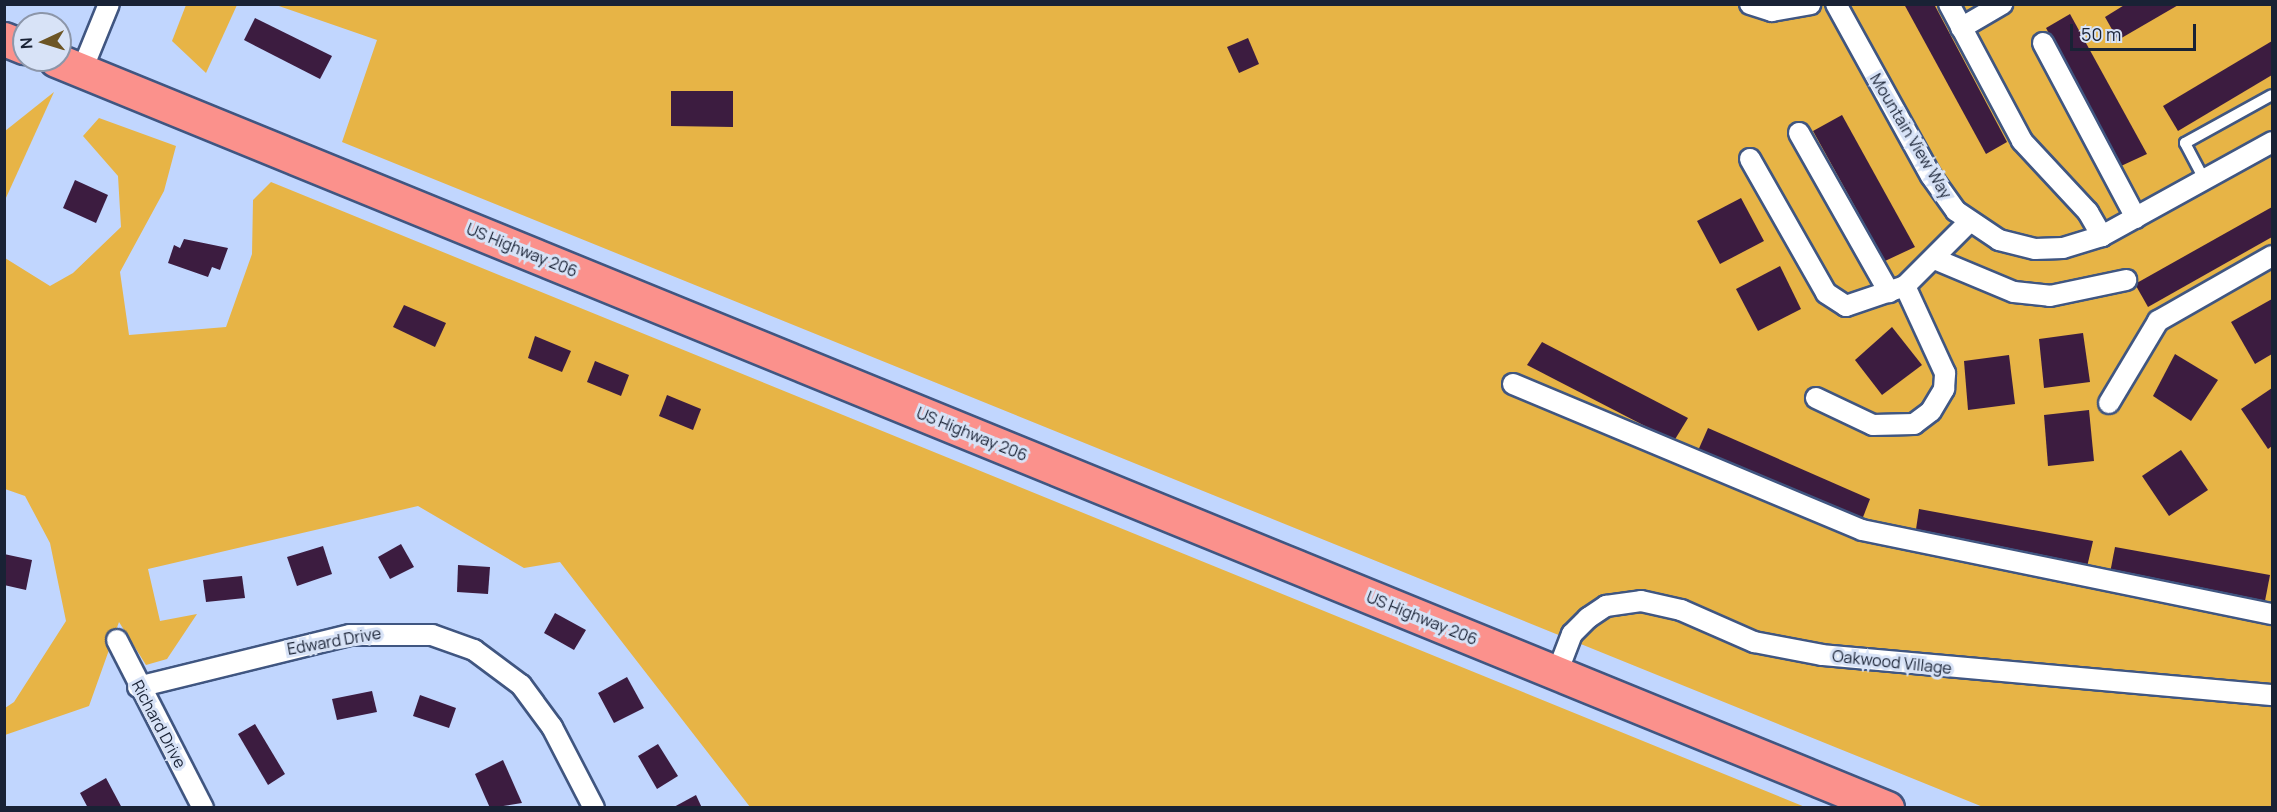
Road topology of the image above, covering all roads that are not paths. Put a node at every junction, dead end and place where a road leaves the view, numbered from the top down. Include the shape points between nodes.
1 (109, 4) edge
2 (1750, 4) edge
3 (1810, 4) edge
4 (1836, 4) edge
5 (1949, 4) edge
6 (2002, 4) edge
7 (1961, 28) junction
8 (2043, 44) dead end
9 (72, 60) edge
10 (72, 66) edge
11 (2272, 95) edge
12 (1799, 133) dead end
13 (2272, 142) edge
14 (1750, 159) dead end
15 (2205, 181) junction
16 (2136, 218) junction
17 (1971, 222) junction
18 (2102, 236) junction
19 (2272, 256) edge
20 (1937, 260) junction
21 (2126, 280) dead end
22 (1897, 289) junction
23 (1513, 384) dead end
24 (1816, 398) dead end
25 (2109, 403) dead end
26 (2272, 614) edge
27 (117, 640) dead end
28 (1557, 673) junction
29 (138, 687) junction
30 (2272, 695) edge
31 (203, 807) edge
32 (594, 807) edge
33 (1887, 807) edge

1 - 9 street
2 - 3 street via 1772,11
4 - 17 street, Mountain View Way via 1931,176
5 - 7 street
6 - 7 street
7 - 18 street via 2022,141 2088,212
8 - 16 street
10 - 28 highway, US Highway 206
11 - 15 lane via 2185,143
12 - 22 street
13 - 15 street, Mountain View Way
14 - 22 street via 1826,293 1846,306
15 - 16 street, Mountain View Way
16 - 18 street, Mountain View Way
17 - 18 street, Mountain View Way via 1999,240 2035,249 2064,248
17 - 20 street
19 - 25 street via 2158,321
20 - 21 street via 2014,292 2038,295 2078,293
20 - 22 street
22 - 24 street via 1945,372 1944,388 1931,411 1914,424 1873,425
23 - 26 street via 1862,530
27 - 29 street, Richard Drive
28 - 30 street, Oakwood Village via 1572,634 1588,618 1606,606 1641,601 1681,610 1754,642 1822,656
28 - 33 highway, US Highway 206
29 - 31 street, Richard Drive
29 - 32 street, Edward Drive via 350,635 432,635 474,650 521,685 552,727

